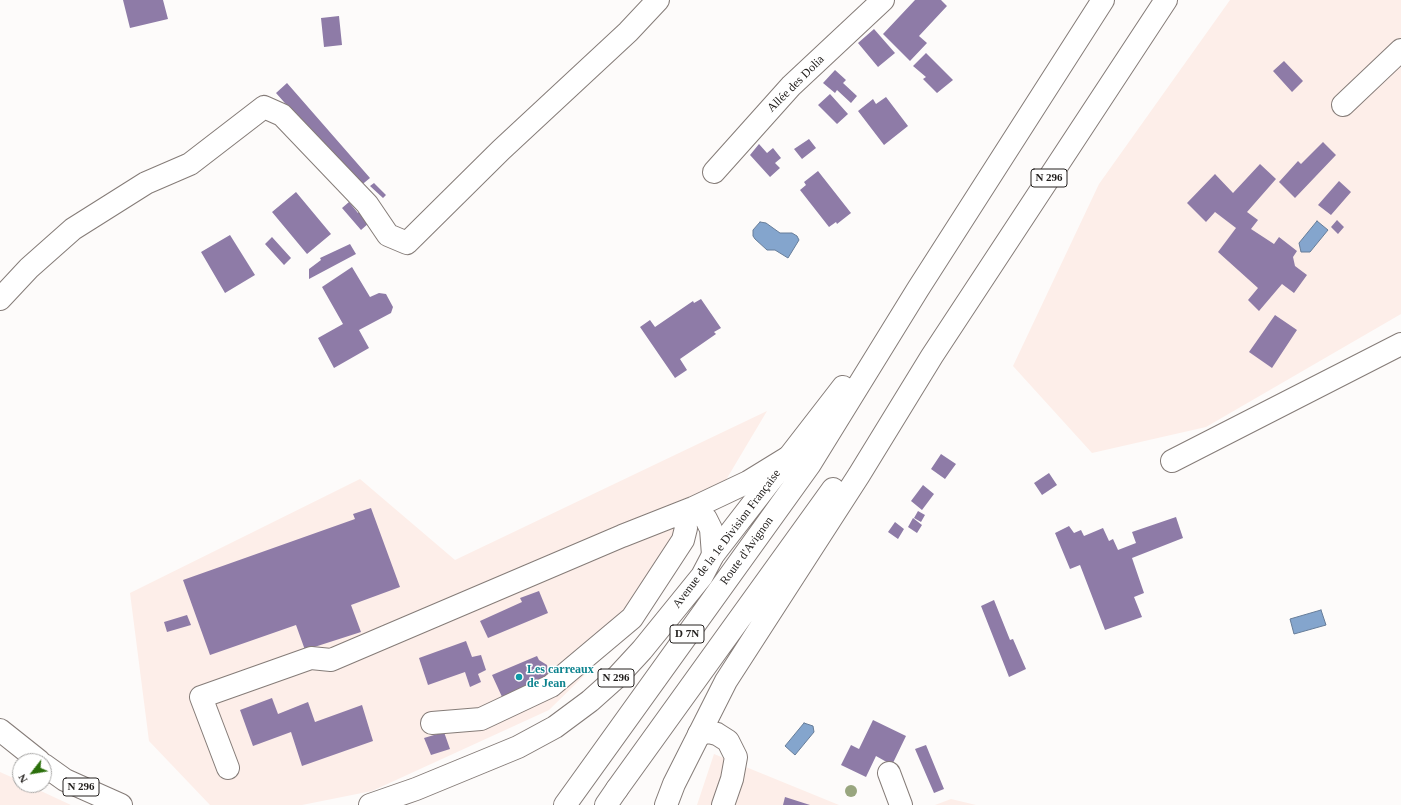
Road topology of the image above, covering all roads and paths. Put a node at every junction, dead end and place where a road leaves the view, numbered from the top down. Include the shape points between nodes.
1 (658, 0) edge
2 (883, 0) edge
3 (1103, 0) edge
4 (1166, 0) edge
5 (1401, 50) edge
6 (1343, 105) dead end
7 (714, 172) dead end
8 (918, 289) junction
9 (0, 299) edge
10 (1401, 344) edge
11 (932, 356) junction
12 (788, 458) junction
13 (1172, 461) dead end
14 (688, 510) junction
15 (713, 555) junction
16 (432, 723) dead end
17 (0, 730) edge
18 (699, 734) junction
19 (29, 753) edge
20 (228, 768) dead end
21 (52, 771) edge
22 (889, 774) dead end
23 (611, 797) edge
24 (121, 805) edge
25 (370, 805) edge
26 (565, 805) edge
27 (666, 805) edge
28 (723, 805) edge
29 (901, 805) edge

1 - 9 main road via 628,32 501,150 407,243 388,235 366,204 282,115 264,108 190,164 146,183 73,229 29,268
2 - 7 main road, Allée des Dolia via 790,86
3 - 8 main road, N 296
4 - 11 main road, N 296
5 - 6 main road
8 - 12 main road, Avenue de la 1e Division Française / N 296
8 - 26 main road, Route d'Avignon / D 7N via 810,464
10 - 13 main road
11 - 18 main road, N 296 via 859,475 726,681
11 - 23 main road, D 7N
12 - 14 main road via 748,482
12 - 15 main road, Avenue de la 1e Division Française / N 296
14 - 15 main road via 706,519 711,529
14 - 16 main road via 683,540 632,618 551,686 481,719
14 - 20 main road via 331,660 310,658 200,697
15 - 25 main road, Avenue de la 1e Division Française / N 296 via 702,576 642,650 618,676 578,710 518,747 431,784
17 - 19 main road
18 - 27 main road, N 296
18 - 28 main road via 717,734 728,742 736,757
21 - 24 main road, N 296 via 65,780
22 - 29 main road

